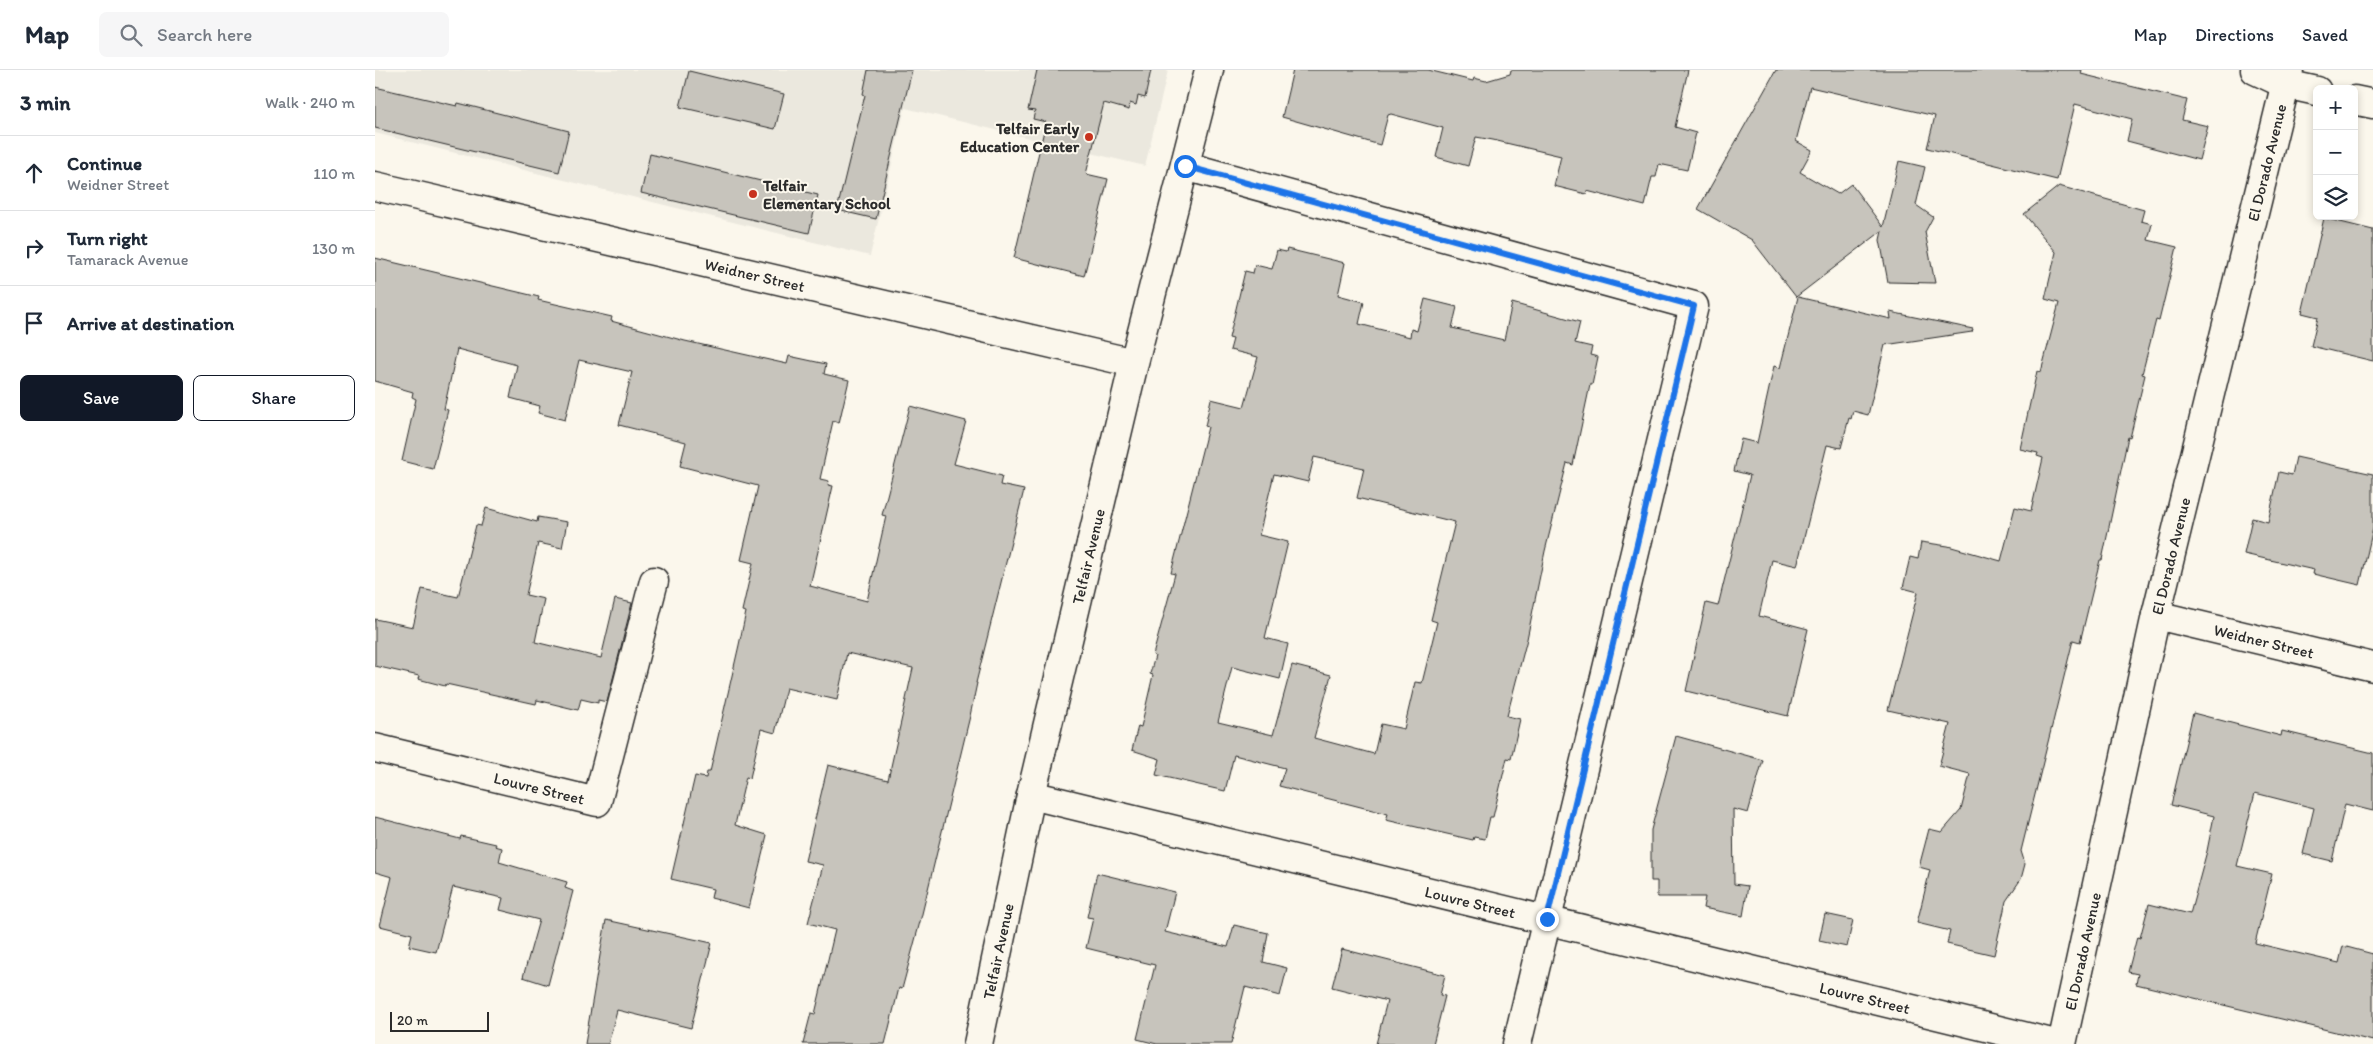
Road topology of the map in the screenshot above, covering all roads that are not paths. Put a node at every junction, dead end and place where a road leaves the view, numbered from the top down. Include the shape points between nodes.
1 (1209, 70) edge
2 (2255, 70) edge
3 (2287, 77) edge
4 (2313, 89) edge
5 (2358, 101) edge
6 (2373, 104) edge
7 (1185, 166) junction
8 (375, 186) edge
9 (1134, 362) junction
10 (654, 581) dead end
11 (2156, 615) junction
12 (2373, 667) edge
13 (375, 748) edge
14 (1031, 795) junction
15 (1547, 919) junction
16 (978, 1044) edge
17 (1517, 1044) edge
18 (2056, 1044) edge
19 (2062, 1044) edge

1 - 7 street, Telfair Avenue
2 - 3 street
3 - 4 street
3 - 11 street, El Dorado Avenue
5 - 6 street
7 - 9 street, Telfair Avenue
7 - 15 street via 1694,306
8 - 9 street, Weidner Street
9 - 14 street, Telfair Avenue
10 - 13 street, Louvre Street via 597,802
11 - 12 street, Weidner Street
11 - 19 street, El Dorado Avenue
14 - 15 street, Louvre Street
14 - 16 street, Telfair Avenue
15 - 17 street
15 - 18 street, Louvre Street

